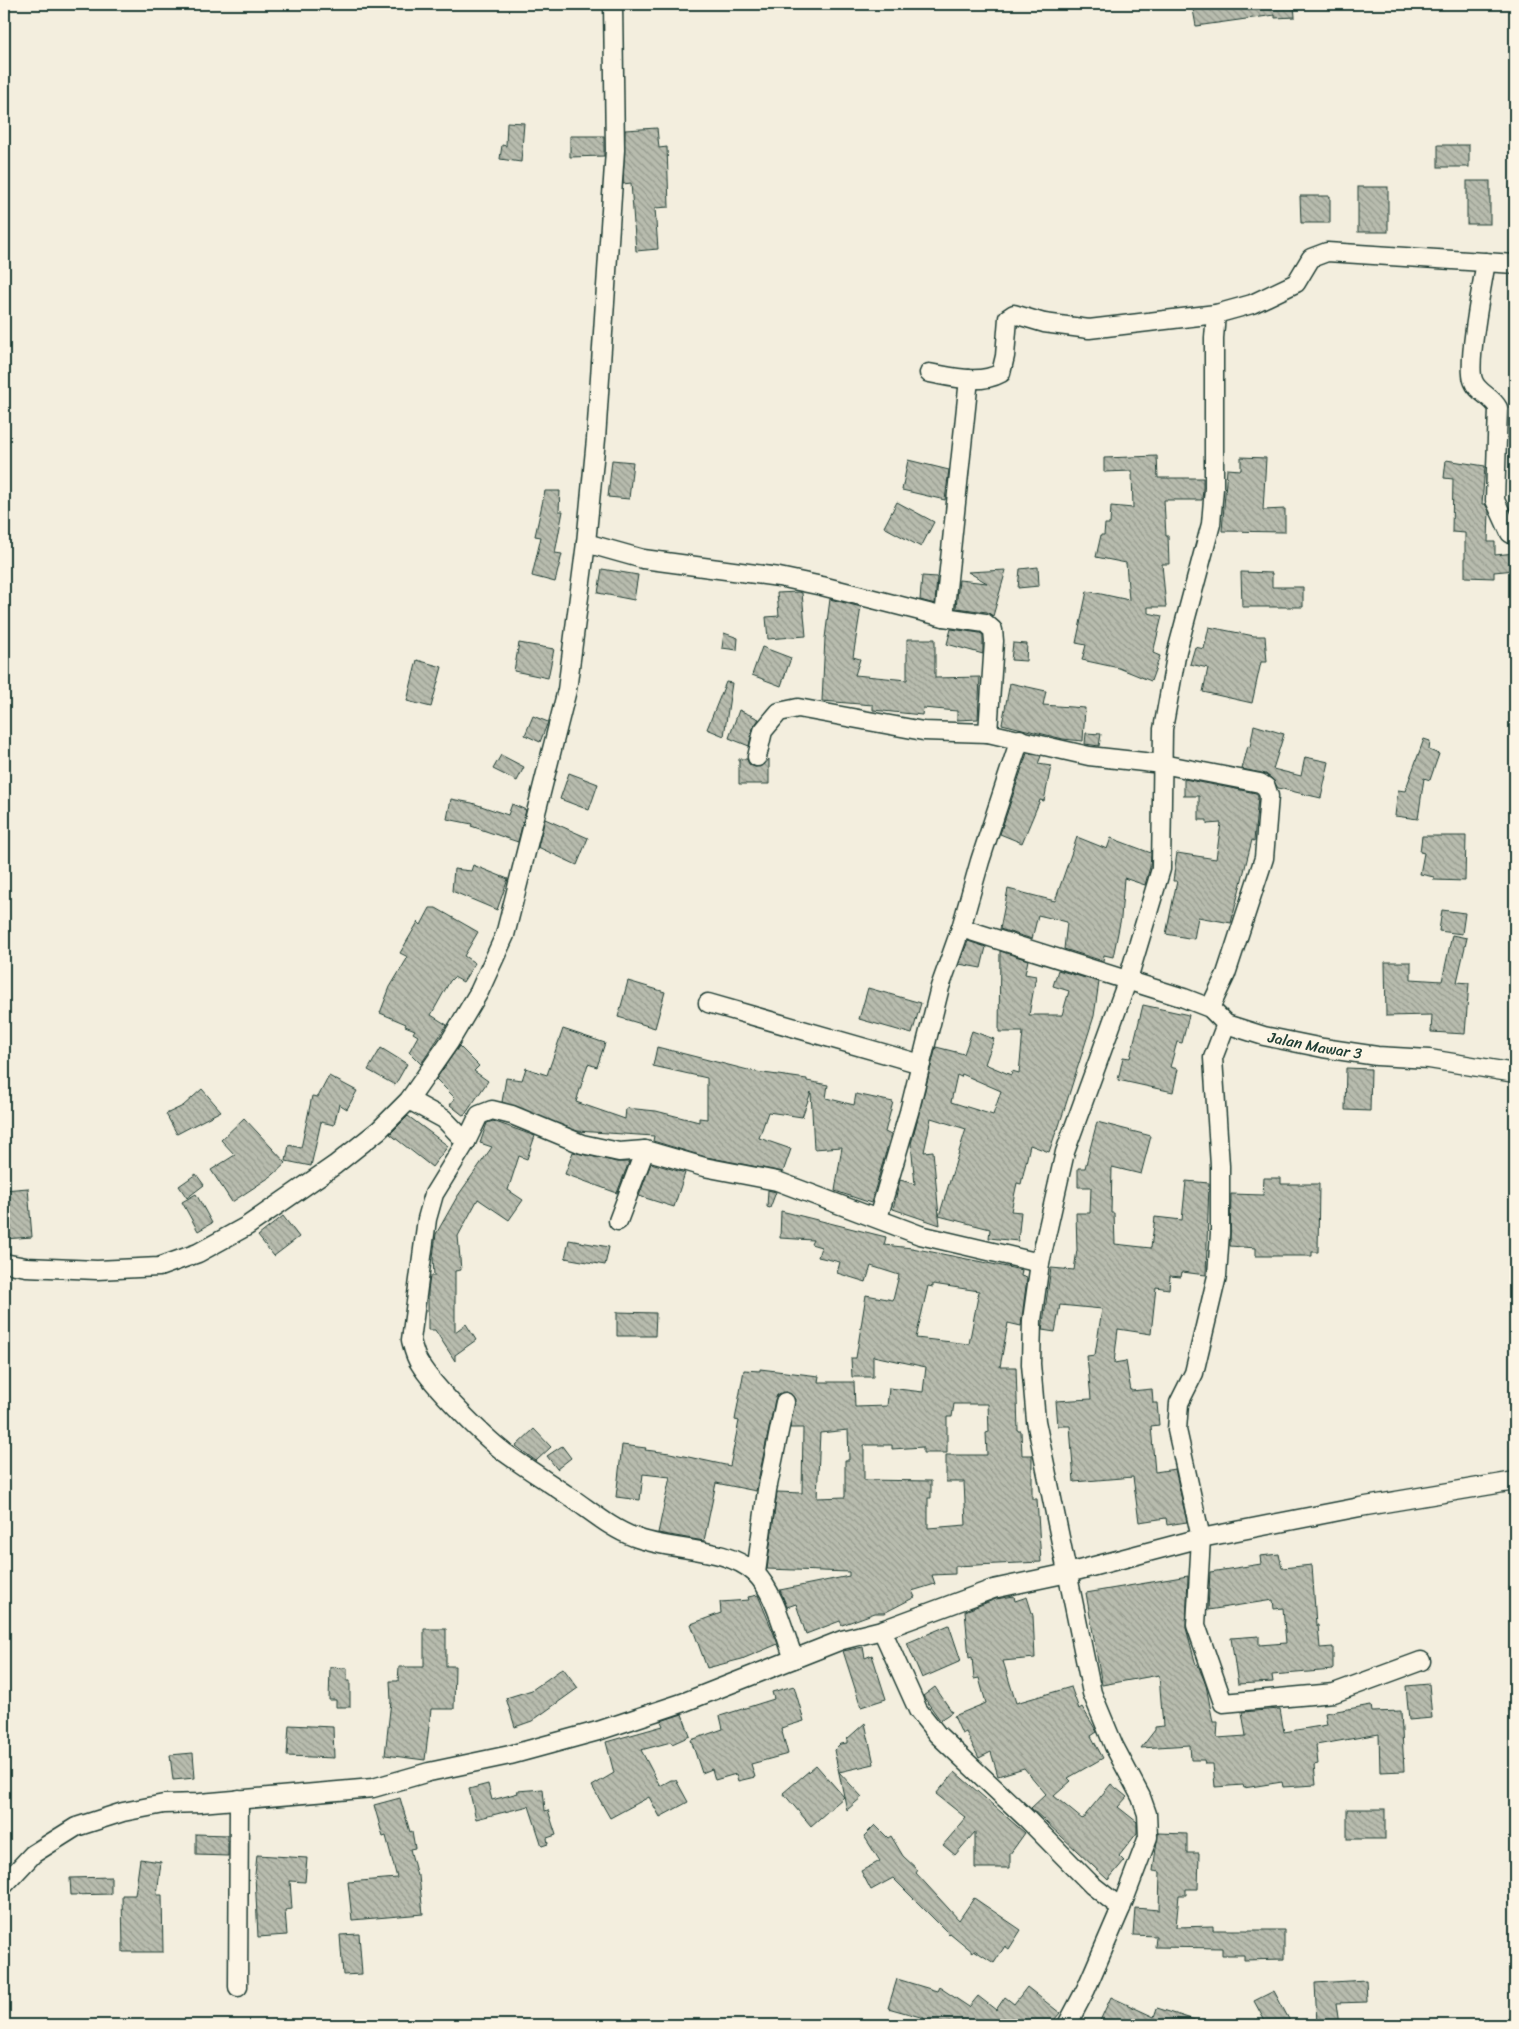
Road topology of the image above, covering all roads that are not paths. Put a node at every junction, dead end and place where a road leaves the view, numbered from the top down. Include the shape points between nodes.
1 (613, 4) edge
2 (1486, 262) junction
3 (1515, 264) edge
4 (1216, 314) junction
5 (929, 373) dead end
6 (970, 379) junction
7 (1515, 536) edge
8 (586, 543) junction
9 (944, 617) junction
10 (988, 733) junction
11 (1020, 739) junction
12 (758, 757) dead end
13 (1162, 764) junction
14 (961, 928) junction
15 (1128, 979) junction
16 (708, 1003) dead end
17 (1210, 1008) junction
18 (1226, 1024) junction
19 (921, 1064) junction
20 (1515, 1073) edge
21 (409, 1100) junction
22 (466, 1142) junction
23 (645, 1150) junction
24 (878, 1218) junction
25 (618, 1221) dead end
26 (4, 1263) edge
27 (1040, 1263) junction
28 (784, 1402) dead end
29 (1515, 1481) edge
30 (1200, 1538) junction
31 (1068, 1572) junction
32 (756, 1573) junction
33 (882, 1630) junction
34 (794, 1659) junction
35 (1422, 1661) dead end
36 (239, 1799) junction
37 (4, 1886) edge
38 (1121, 1908) junction
39 (238, 1987) dead end
40 (1067, 2025) edge

1 - 8 street via 615,150
2 - 3 street
2 - 4 street via 1326,252 1311,258 1296,283 1252,304
2 - 7 street via 1471,368 1476,388 1498,408 1495,500 1510,533
4 - 6 street via 1089,329 1044,323 1014,314 1008,318 1001,372 992,377
4 - 13 street via 1211,524 1177,652 1163,729
5 - 6 street
6 - 9 street
8 - 9 street via 643,558 780,577
8 - 21 street via 567,690 505,935 480,992
9 - 10 street via 986,623 993,630
10 - 11 street
10 - 12 street via 922,731 798,708 779,712 763,731
11 - 13 street via 1088,756
11 - 14 street
13 - 15 street via 1161,869
13 - 17 street via 1260,782 1269,796 1264,858 1226,974
14 - 15 street, Jalan Mawar 3
14 - 19 street via 940,987
15 - 17 street, Jalan Mawar 3
15 - 27 street via 1065,1152
16 - 19 street
17 - 18 street, Jalan Mawar 3
18 - 20 street, Jalan Mawar 3 via 1264,1036 1323,1048 1429,1059
18 - 30 street via 1213,1058 1220,1166 1217,1276 1194,1373 1179,1403 1177,1430
19 - 24 street
21 - 22 street via 444,1119
21 - 26 street via 379,1130 335,1165 247,1226 198,1253 159,1267 97,1270
22 - 23 street via 479,1115 492,1110 582,1144 619,1152
22 - 32 street via 434,1194 427,1219 411,1340 420,1365 502,1451 606,1522 633,1537 669,1548 726,1556
23 - 24 street via 704,1167 776,1181
23 - 25 street
24 - 27 street via 920,1235
27 - 31 street via 1032,1320 1031,1364 1036,1421
28 - 32 street via 767,1490
29 - 30 street
30 - 31 street
30 - 35 street via 1196,1625 1223,1703 1334,1693
31 - 33 street via 993,1589
31 - 38 street via 1092,1693 1147,1814 1148,1837
32 - 34 street via 767,1586
33 - 34 street via 842,1640
33 - 38 street via 918,1710 937,1734 1092,1885
34 - 36 street via 682,1703 510,1755 373,1788
36 - 37 street via 164,1804 123,1812 76,1827 32,1854
36 - 39 street
38 - 40 street

